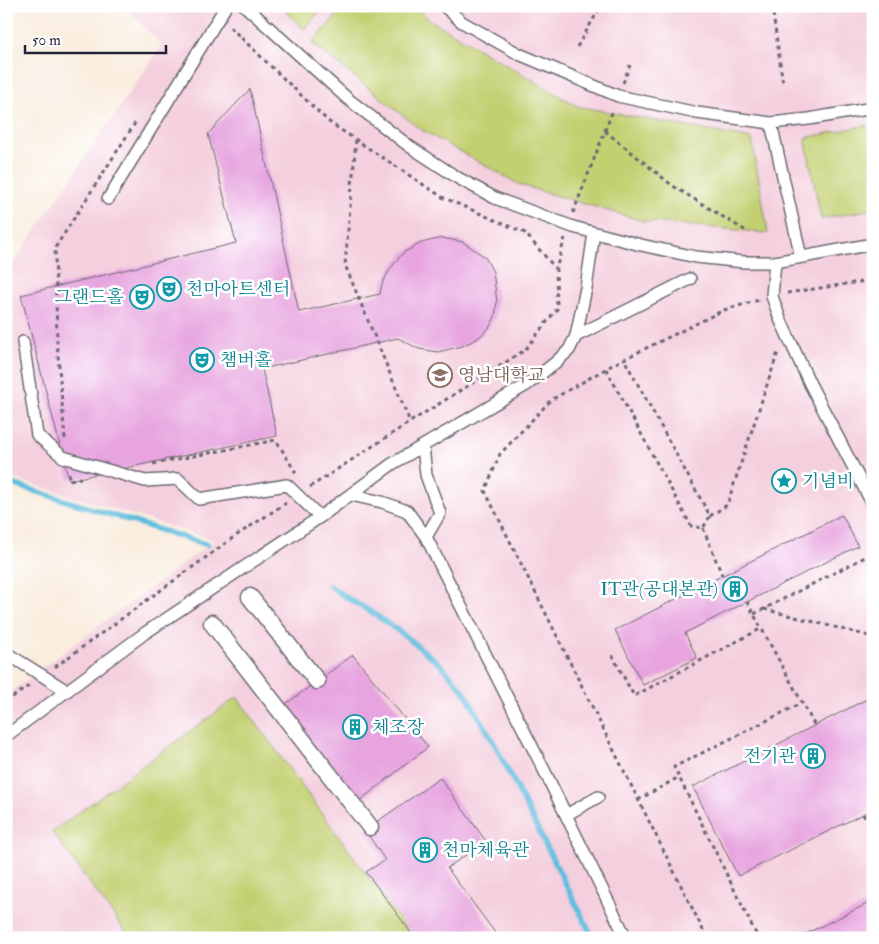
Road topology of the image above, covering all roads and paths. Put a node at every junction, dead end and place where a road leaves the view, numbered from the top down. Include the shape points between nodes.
1 (226, 6) edge
2 (245, 6) edge
3 (444, 6) edge
4 (601, 6) edge
5 (772, 6) edge
6 (219, 18) junction
7 (577, 48) dead end
8 (630, 65) dead end
9 (782, 84) dead end
10 (618, 96) junction
11 (873, 108) edge
12 (140, 115) dead end
13 (771, 123) junction
14 (605, 131) junction
15 (356, 140) junction
16 (108, 199) dead end
17 (569, 226) junction
18 (746, 231) dead end
19 (594, 233) junction
20 (873, 244) edge
21 (801, 257) junction
22 (775, 262) junction
23 (556, 269) junction
24 (690, 279) dead end
25 (873, 280) edge
26 (772, 296) junction
27 (576, 336) junction
28 (23, 342) dead end
29 (778, 350) dead end
30 (624, 359) junction
31 (606, 369) junction
32 (410, 422) junction
33 (66, 441) dead end
34 (424, 446) junction
35 (144, 466) dead end
36 (68, 470) dead end
37 (296, 473) dead end
38 (88, 476) dead end
39 (351, 495) junction
40 (298, 496) junction
41 (873, 505) edge
42 (710, 516) junction
43 (320, 517) junction
44 (703, 528) junction
45 (426, 537) junction
46 (873, 553) edge
47 (722, 575) dead end
48 (250, 597) dead end
49 (747, 602) dead end
50 (764, 609) junction
51 (754, 614) junction
52 (212, 623) dead end
53 (762, 628) junction
54 (873, 637) edge
55 (6, 653) edge
56 (612, 655) dead end
57 (43, 676) junction
58 (317, 682) dead end
59 (68, 691) junction
60 (6, 702) edge
61 (802, 703) junction
62 (815, 726) dead end
63 (6, 736) edge
64 (679, 777) junction
65 (598, 797) dead end
66 (638, 800) junction
67 (566, 814) junction
68 (862, 814) dead end
69 (370, 827) dead end
70 (873, 832) edge
71 (626, 938) edge
72 (707, 938) edge
73 (749, 938) edge

1 - 6 lane
2 - 17 lane via 348,99 409,146 495,198
3 - 10 lane via 462,22 519,54
4 - 7 path
5 - 9 path
6 - 15 path via 329,122
6 - 16 lane
8 - 10 path
10 - 13 lane via 698,113
10 - 14 path
11 - 13 lane
12 - 33 path via 55,248 57,343
13 - 21 lane
14 - 17 path
14 - 18 path via 672,186
15 - 23 path via 442,197 525,233
15 - 32 path via 345,264
17 - 19 lane
17 - 23 path
19 - 22 lane via 696,257
19 - 27 lane
20 - 21 lane
21 - 22 lane
22 - 26 lane
23 - 32 path via 557,309 525,350
24 - 27 lane
25 - 26 path
26 - 30 path via 724,310
26 - 41 lane via 801,366
27 - 34 lane via 569,350 528,384
28 - 40 lane via 37,435 63,457 144,481 178,479 200,499 287,485
29 - 42 path via 727,505
30 - 31 path
30 - 42 path
31 - 44 path via 691,526
31 - 66 path via 551,400 500,454 485,491
32 - 40 path
34 - 39 lane via 392,464
34 - 45 lane via 426,475 440,513
35 - 37 path via 276,440
36 - 38 path via 69,480
39 - 43 lane
39 - 45 lane via 407,511
40 - 43 lane
40 - 57 path via 234,536
42 - 44 path
43 - 59 lane via 145,633
44 - 47 path
45 - 67 lane
46 - 50 path
48 - 58 street
49 - 51 path
50 - 51 path
50 - 54 path
51 - 53 path
52 - 69 street
53 - 56 path via 634,696
53 - 61 path
55 - 57 lane
57 - 59 lane
57 - 60 path
59 - 63 lane
61 - 62 path
61 - 64 path via 674,767
64 - 66 path
64 - 73 path via 756,934
65 - 67 lane
66 - 72 path
67 - 71 lane
68 - 70 path

